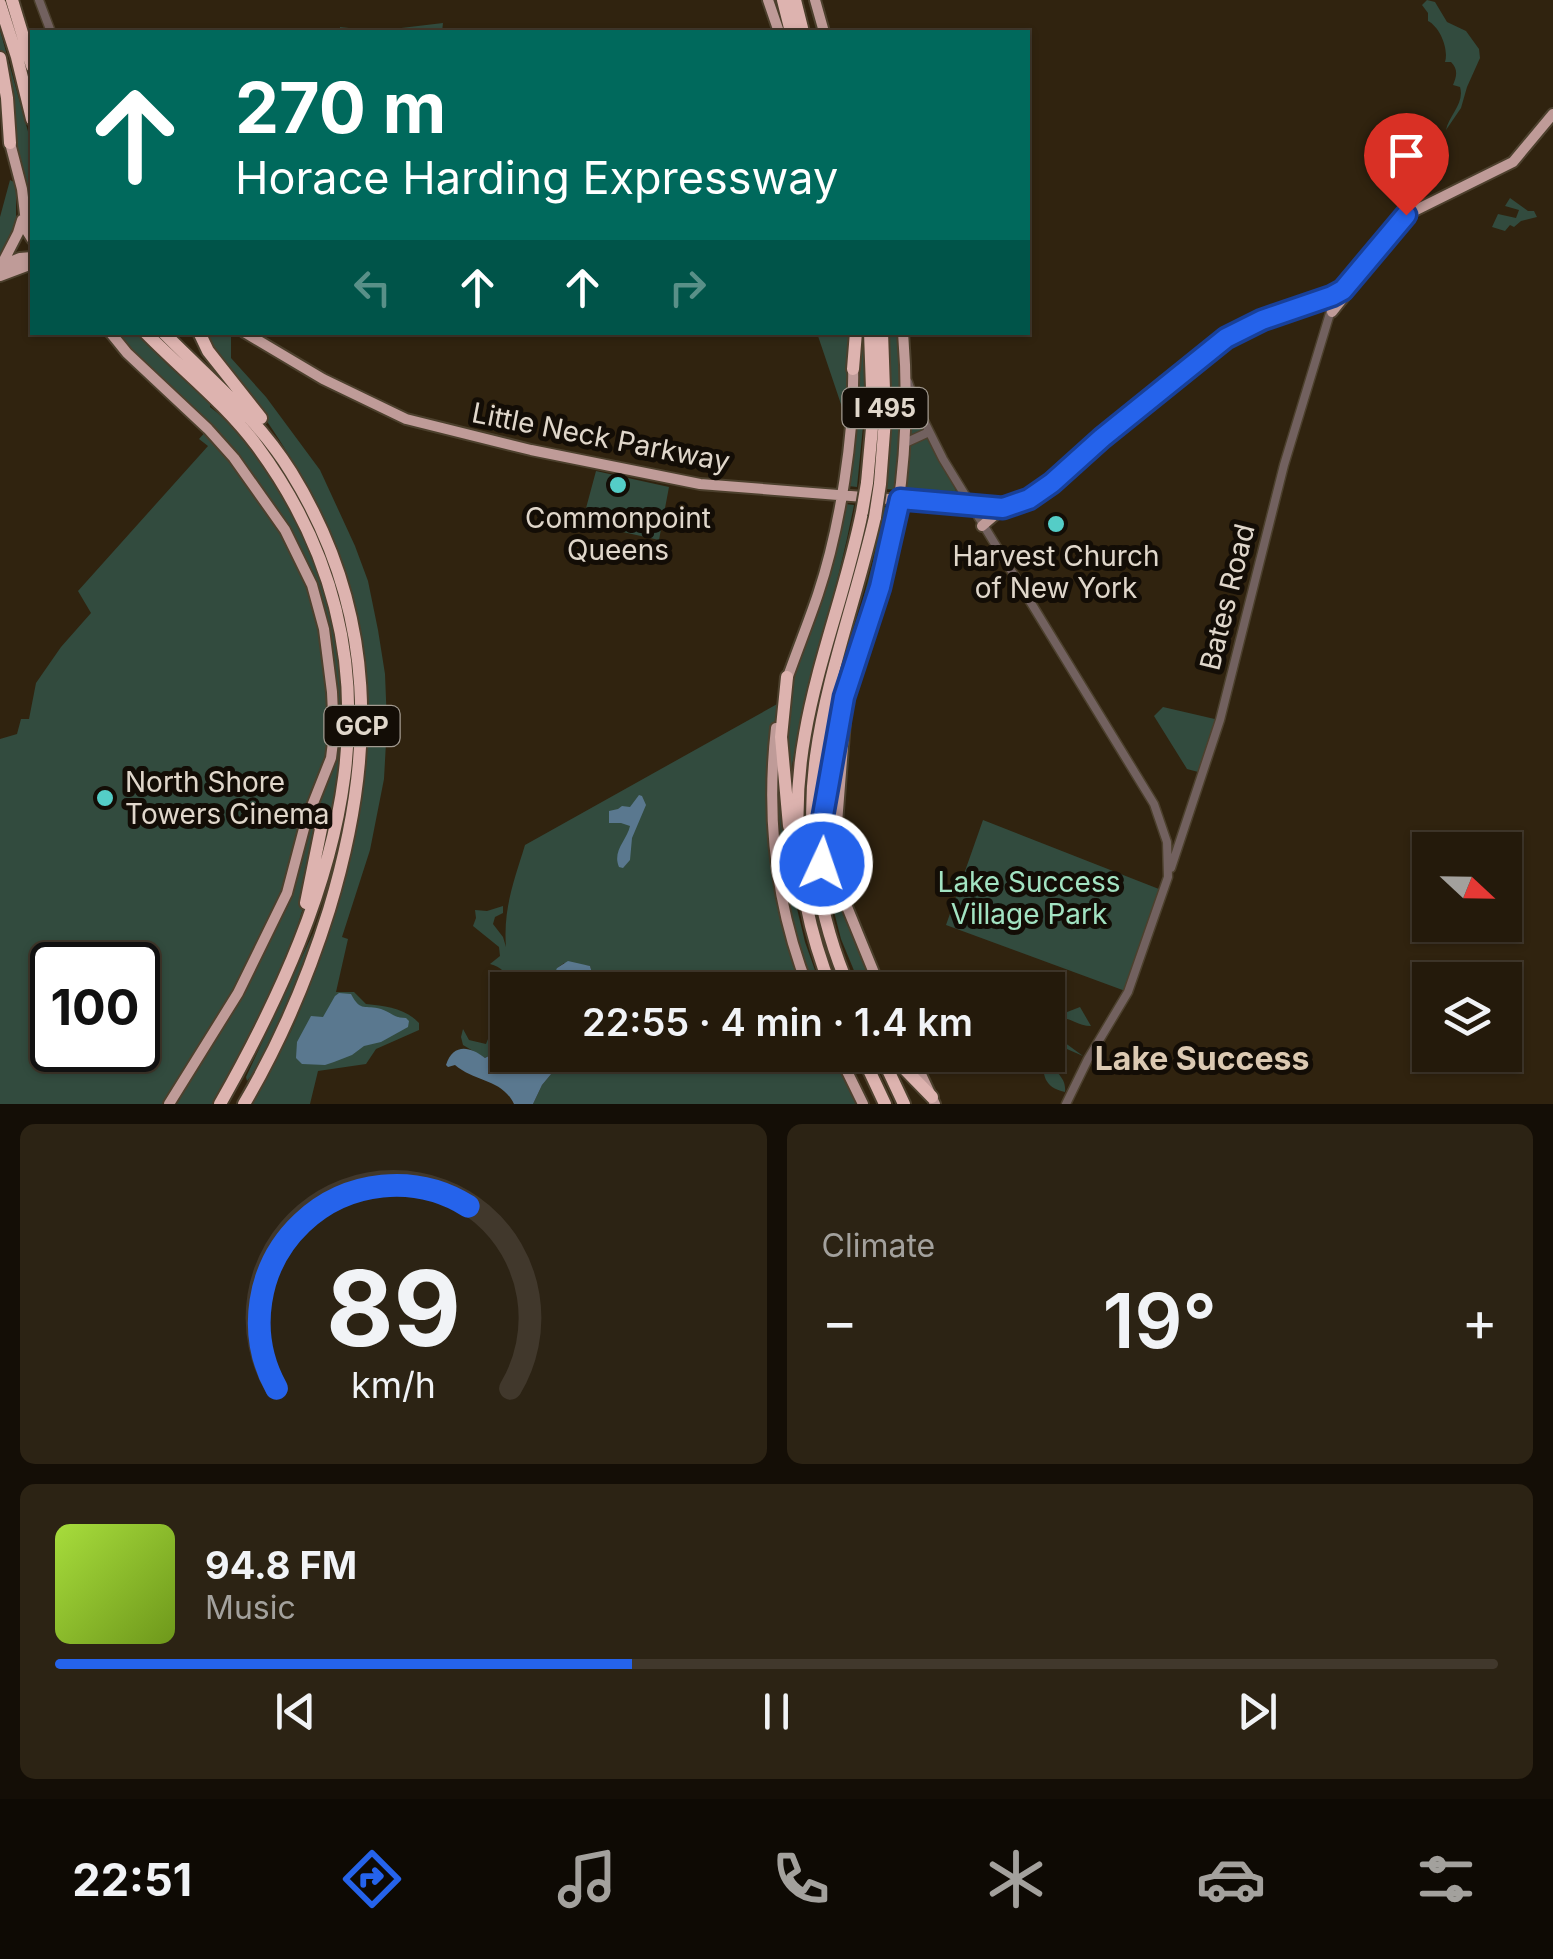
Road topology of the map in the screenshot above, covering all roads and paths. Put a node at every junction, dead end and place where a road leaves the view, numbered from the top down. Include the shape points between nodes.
1 (15, 0) edge
2 (39, 0) edge
3 (768, 0) edge
4 (783, 0) edge
5 (795, 0) edge
6 (815, 0) edge
7 (0, 4) edge
8 (49, 30) edge
9 (777, 30) edge
10 (790, 30) edge
11 (802, 30) edge
12 (823, 30) edge
13 (30, 31) edge
14 (0, 58) edge
15 (30, 58) edge
16 (0, 97) edge
17 (30, 111) edge
18 (1553, 114) edge
19 (10, 143) junction
20 (24, 214) junction
21 (30, 236) edge
22 (30, 260) edge
23 (30, 261) edge
24 (0, 266) edge
25 (0, 276) edge
26 (1351, 282) junction
27 (1325, 299) junction
28 (1332, 312) junction
29 (1326, 326) junction
30 (112, 335) edge
31 (148, 335) edge
32 (166, 335) edge
33 (200, 335) edge
34 (249, 335) edge
35 (854, 335) edge
36 (870, 335) edge
37 (882, 335) edge
38 (903, 335) edge
39 (854, 369) joint
40 (907, 378) junction
41 (929, 432) junction
42 (904, 443) junction
43 (873, 483) junction
44 (842, 495) junction
45 (306, 498) junction
46 (900, 499) junction
47 (970, 505) junction
48 (1003, 508) junction
49 (869, 514) junction
50 (982, 526) junction
51 (854, 666) junction
52 (787, 677) junction
53 (309, 811) junction
54 (1168, 877) junction
55 (803, 892) junction
56 (839, 964) junction
57 (803, 972) edge
58 (825, 972) edge
59 (842, 972) edge
60 (874, 972) edge
61 (266, 1018) junction
62 (847, 1072) edge
63 (870, 1072) edge
64 (889, 1072) edge
65 (907, 1072) edge
66 (920, 1072) edge
67 (933, 1100) edge
68 (169, 1104) edge
69 (220, 1104) edge
70 (244, 1104) edge
71 (863, 1104) edge
72 (882, 1104) edge
73 (904, 1104) edge
74 (1066, 1104) edge

1 - 13 highway
1 - 15 highway
2 - 8 street
3 - 9 main road
4 - 10 highway
5 - 11 highway
6 - 12 main road
7 - 17 highway
14 - 19 highway
16 - 19 street
18 - 26 main road via 1513,162 1406,215
19 - 20 main road
20 - 21 main road
20 - 24 main road
22 - 24 main road
23 - 25 main road
26 - 27 main road
26 - 28 main road
27 - 28 street
27 - 29 street, Bates Road
27 - 48 main road via 1236,332 1038,493
28 - 29 street, Bates Road
29 - 54 street, Bates Road via 1220,720
30 - 53 main road via 234,458 286,530 312,586 328,652 334,725 331,758
31 - 61 highway, GCP via 215,398 271,466 318,554 338,620 350,722 344,788 319,890
32 - 45 highway, GCP via 248,414
33 - 45 highway via 281,448
34 - 44 main road, Little Neck Parkway via 413,421 679,480
35 - 39 highway
36 - 43 highway, I 495
37 - 43 highway, I 495 via 885,403
38 - 40 main road
39 - 44 main road
40 - 41 street
40 - 42 main road
41 - 42 street
41 - 47 street
42 - 46 main road
43 - 49 highway, I 495, bridge
44 - 46 main road, Little Neck Parkway
44 - 52 main road via 826,566
45 - 70 highway, GCP via 345,592 358,659 360,760 350,828 314,958
46 - 47 main road, Little Neck Parkway
46 - 51 main road
47 - 48 main road, Little Neck Parkway
47 - 50 street
48 - 50 main road
49 - 55 highway, I 495 via 802,750 796,819
49 - 56 highway, I 495 via 812,791 816,878
50 - 54 street via 1154,804 1167,842
51 - 56 highway via 821,842
51 - 60 main road via 836,863 840,890
52 - 55 highway via 782,744 792,858
52 - 57 main road via 775,736 776,860
53 - 61 highway via 321,824 320,840 301,922
53 - 68 main road via 287,893 262,947
54 - 74 street, Bates Road via 1128,992
55 - 58 highway, I 495
56 - 59 highway, I 495
61 - 69 highway
62 - 71 main road
63 - 72 highway
64 - 73 highway
65 - 67 highway
66 - 67 main road

